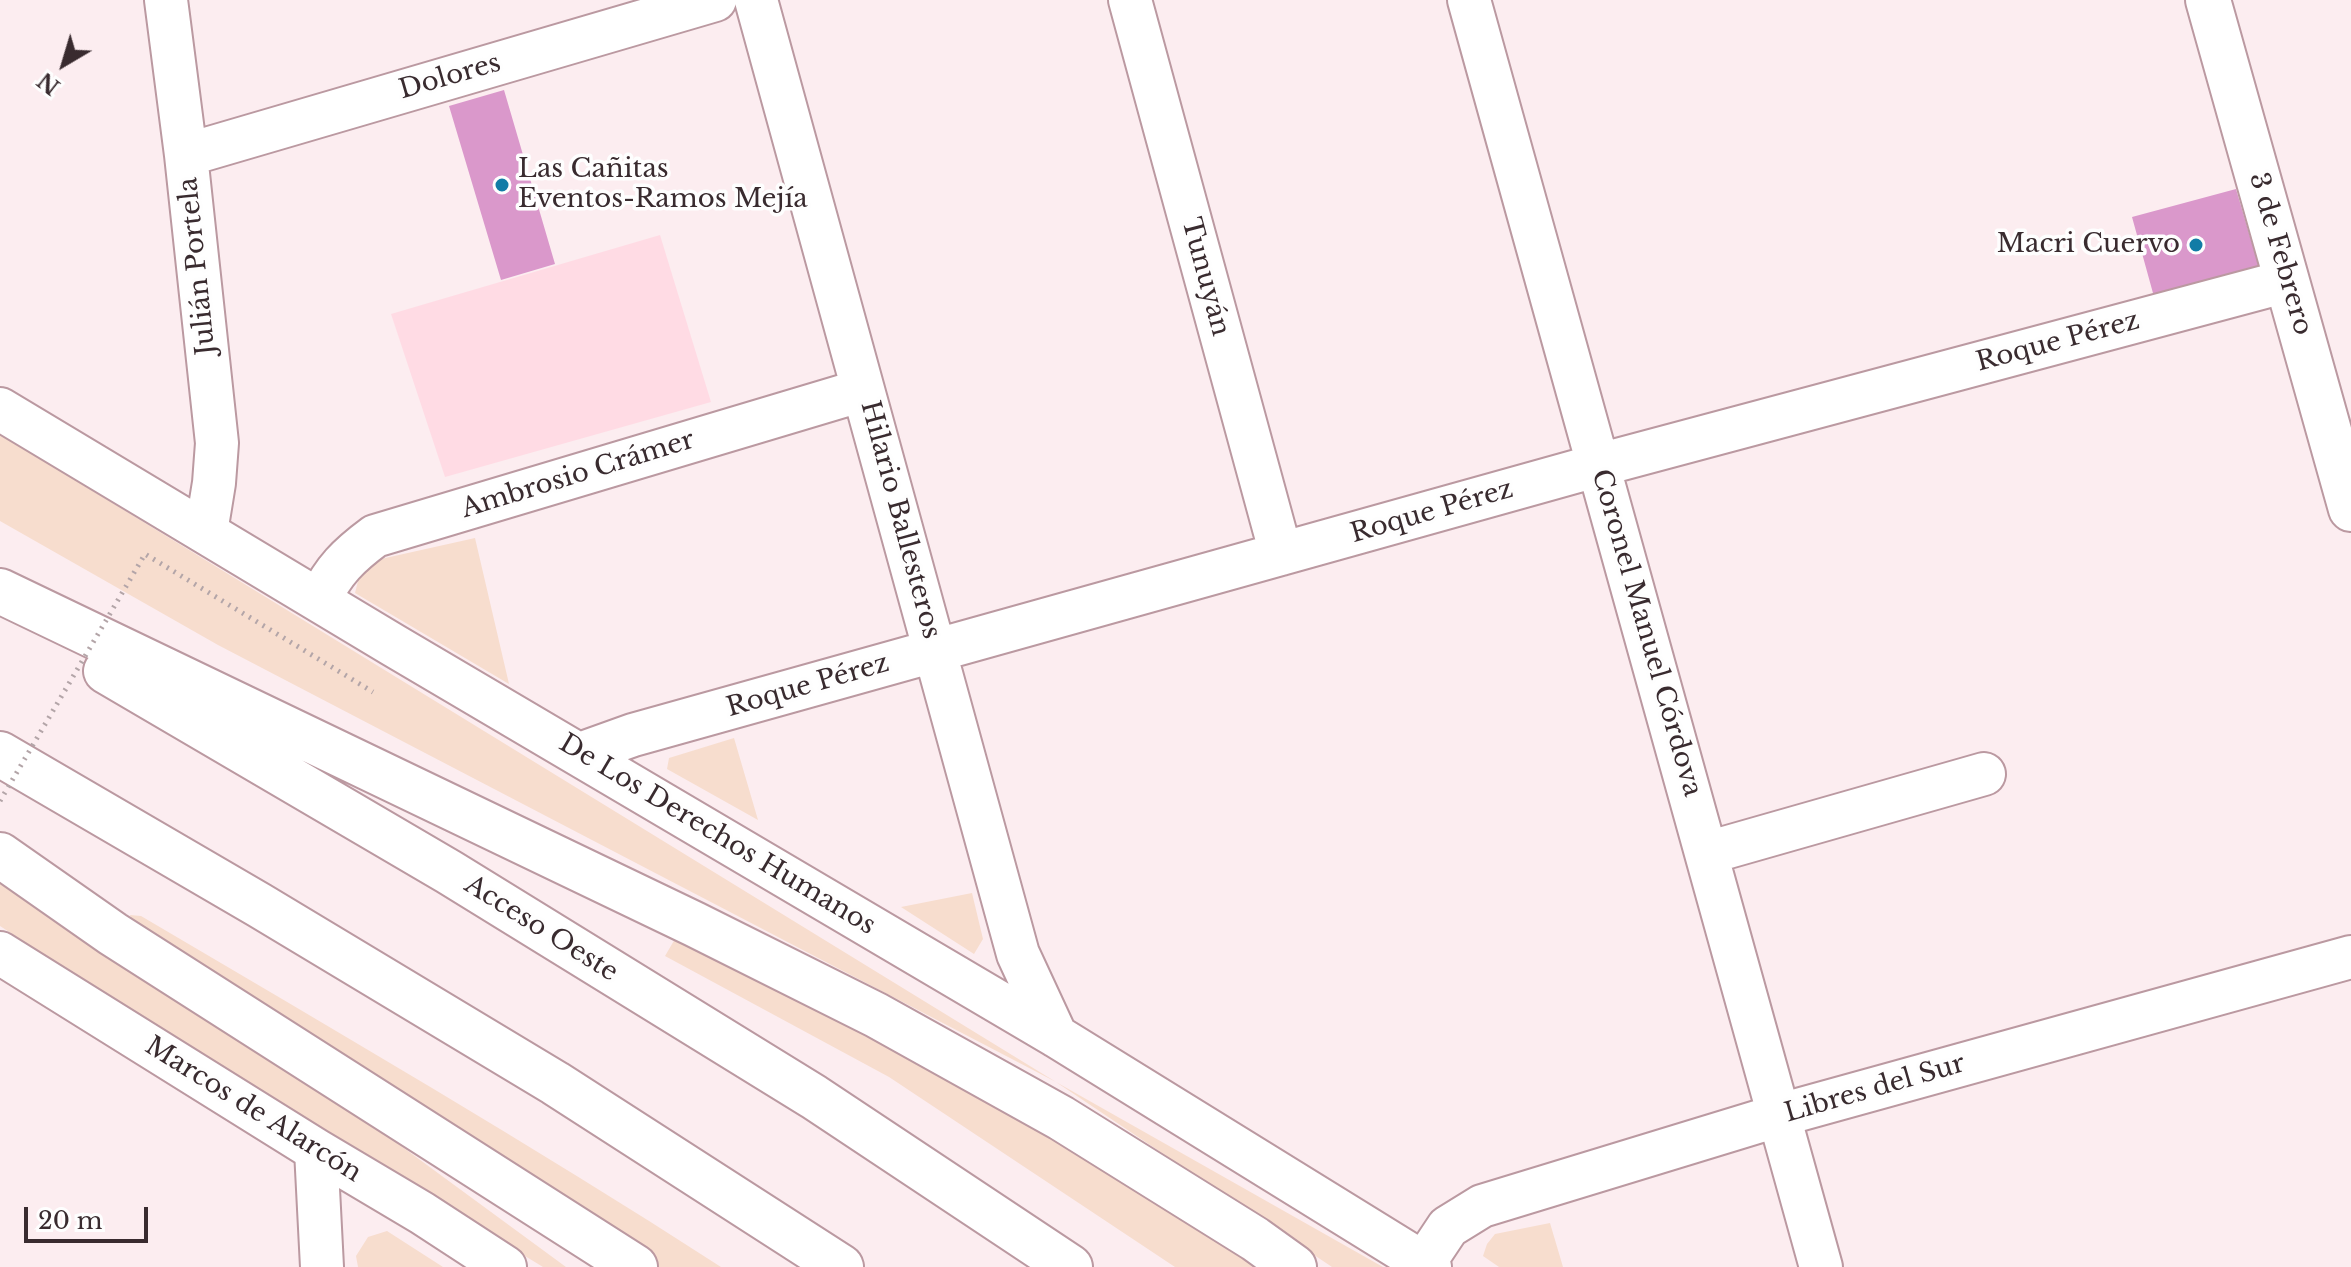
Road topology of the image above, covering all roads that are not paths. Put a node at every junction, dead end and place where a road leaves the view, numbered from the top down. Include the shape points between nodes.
1 (166, 0) edge
2 (715, 0) edge
3 (756, 0) edge
4 (1130, 0) edge
5 (1469, 0) edge
6 (2208, 0) edge
7 (186, 155) junction
8 (2287, 281) junction
9 (863, 390) junction
10 (0, 409) edge
11 (2344, 460) edge
12 (1599, 465) junction
13 (2351, 509) edge
14 (206, 532) junction
15 (1281, 554) junction
16 (0, 591) edge
17 (319, 600) junction
18 (0, 610) edge
19 (935, 650) junction
20 (0, 754) edge
21 (580, 754) junction
22 (1984, 774) dead end
23 (1707, 853) junction
24 (0, 855) edge
25 (0, 953) edge
26 (2351, 957) edge
27 (1056, 1036) junction
28 (1780, 1115) junction
29 (316, 1150) junction
30 (1427, 1265) edge
31 (322, 1267) edge
32 (505, 1267) edge
33 (635, 1267) edge
34 (841, 1267) edge
35 (1070, 1267) edge
36 (1294, 1267) edge
37 (1821, 1267) edge

1 - 7 street, Julián Portela
2 - 7 street, Dolores
3 - 9 street, Hilario Ballesteros
4 - 15 street, Tunuyán
5 - 12 street, Coronel Manuel Córdova
6 - 8 main road, 3 de Febrero
7 - 14 street, Julián Portela via 217,443
8 - 11 main road, 3 de Febrero
8 - 12 street, Roque Pérez
9 - 17 street, Ambrosio Crámer via 375,536 349,555
9 - 19 street, Hilario Ballesteros
10 - 14 street, De Los Derechos Humanos
11 - 13 main road, 3 de Febrero
12 - 15 street, Roque Pérez
12 - 23 street, Coronel Manuel Córdova
14 - 17 street, De Los Derechos Humanos
15 - 19 street, Roque Pérez
16 - 36 main road via 876,1015 1061,1118
17 - 21 street, De Los Derechos Humanos
18 - 35 main road, Acceso Oeste via 449,872 814,1097
19 - 21 street, Roque Pérez
19 - 27 street, Hilario Ballesteros via 1018,954
20 - 34 main road via 555,1083
21 - 27 street, De Los Derechos Humanos
22 - 23 street
23 - 28 street, Coronel Manuel Córdova
24 - 33 main road via 113,934
25 - 29 street, Marcos de Alarcón
26 - 28 street, Libres del Sur
27 - 30 street, De Los Derechos Humanos
28 - 30 street, Libres del Sur via 1482,1206 1448,1227
28 - 37 street, Coronel Manuel Córdova
29 - 31 street
29 - 32 street, Marcos de Alarcón

